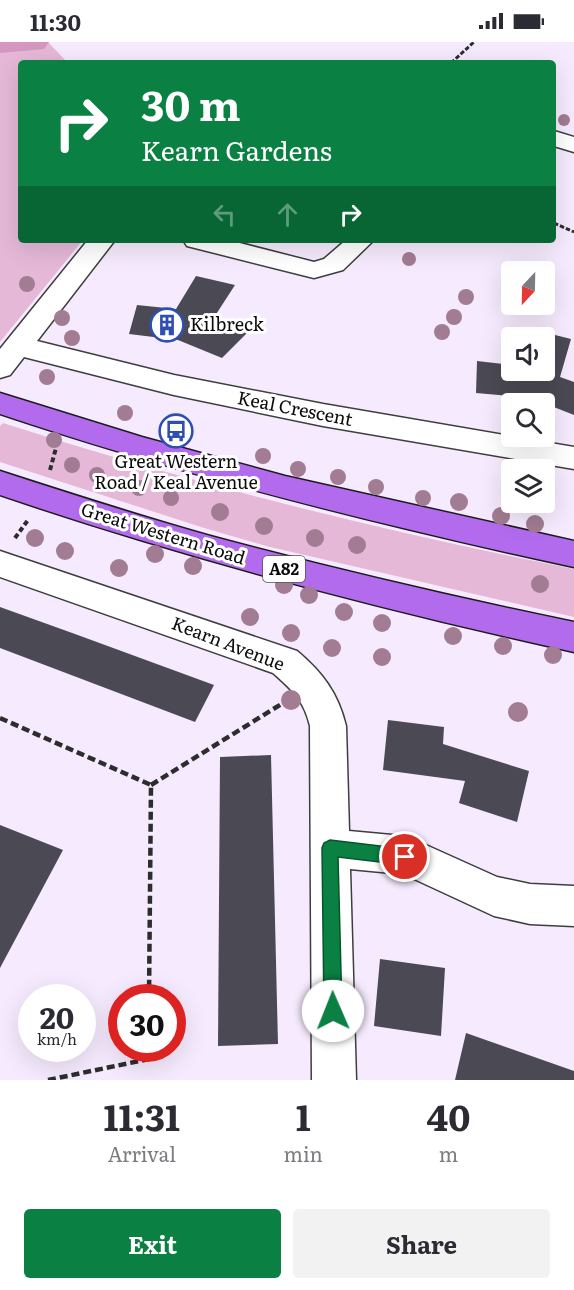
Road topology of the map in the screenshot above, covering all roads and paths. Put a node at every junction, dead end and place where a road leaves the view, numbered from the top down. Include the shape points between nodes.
1 (474, 42) edge
2 (454, 60) edge
3 (556, 139) edge
4 (574, 145) edge
5 (556, 224) edge
6 (574, 232) edge
7 (100, 243) edge
8 (208, 243) edge
9 (358, 243) edge
10 (18, 346) junction
11 (0, 368) edge
12 (0, 403) edge
13 (574, 458) edge
14 (0, 483) edge
15 (574, 554) edge
16 (0, 564) edge
17 (574, 637) edge
18 (311, 685) junction
19 (0, 718) edge
20 (151, 785) junction
21 (330, 848) junction
22 (574, 906) edge
23 (149, 984) edge
24 (135, 1062) edge
25 (48, 1080) edge
26 (334, 1080) edge

1 - 2 path
3 - 4 street
5 - 6 path
7 - 10 street
8 - 9 street via 314,270 323,270
10 - 11 street
10 - 13 street, Keal Crescent via 174,385
12 - 15 main road via 269,485
14 - 17 main road, Great Western Road / A82 via 217,552
16 - 18 street, Kearn Avenue via 285,662
18 - 20 path
18 - 21 street, Kearn Avenue via 324,704 328,726
19 - 20 path
20 - 23 path
21 - 22 street via 417,860 494,896 530,904
21 - 26 street, Kearn Avenue
24 - 25 path

